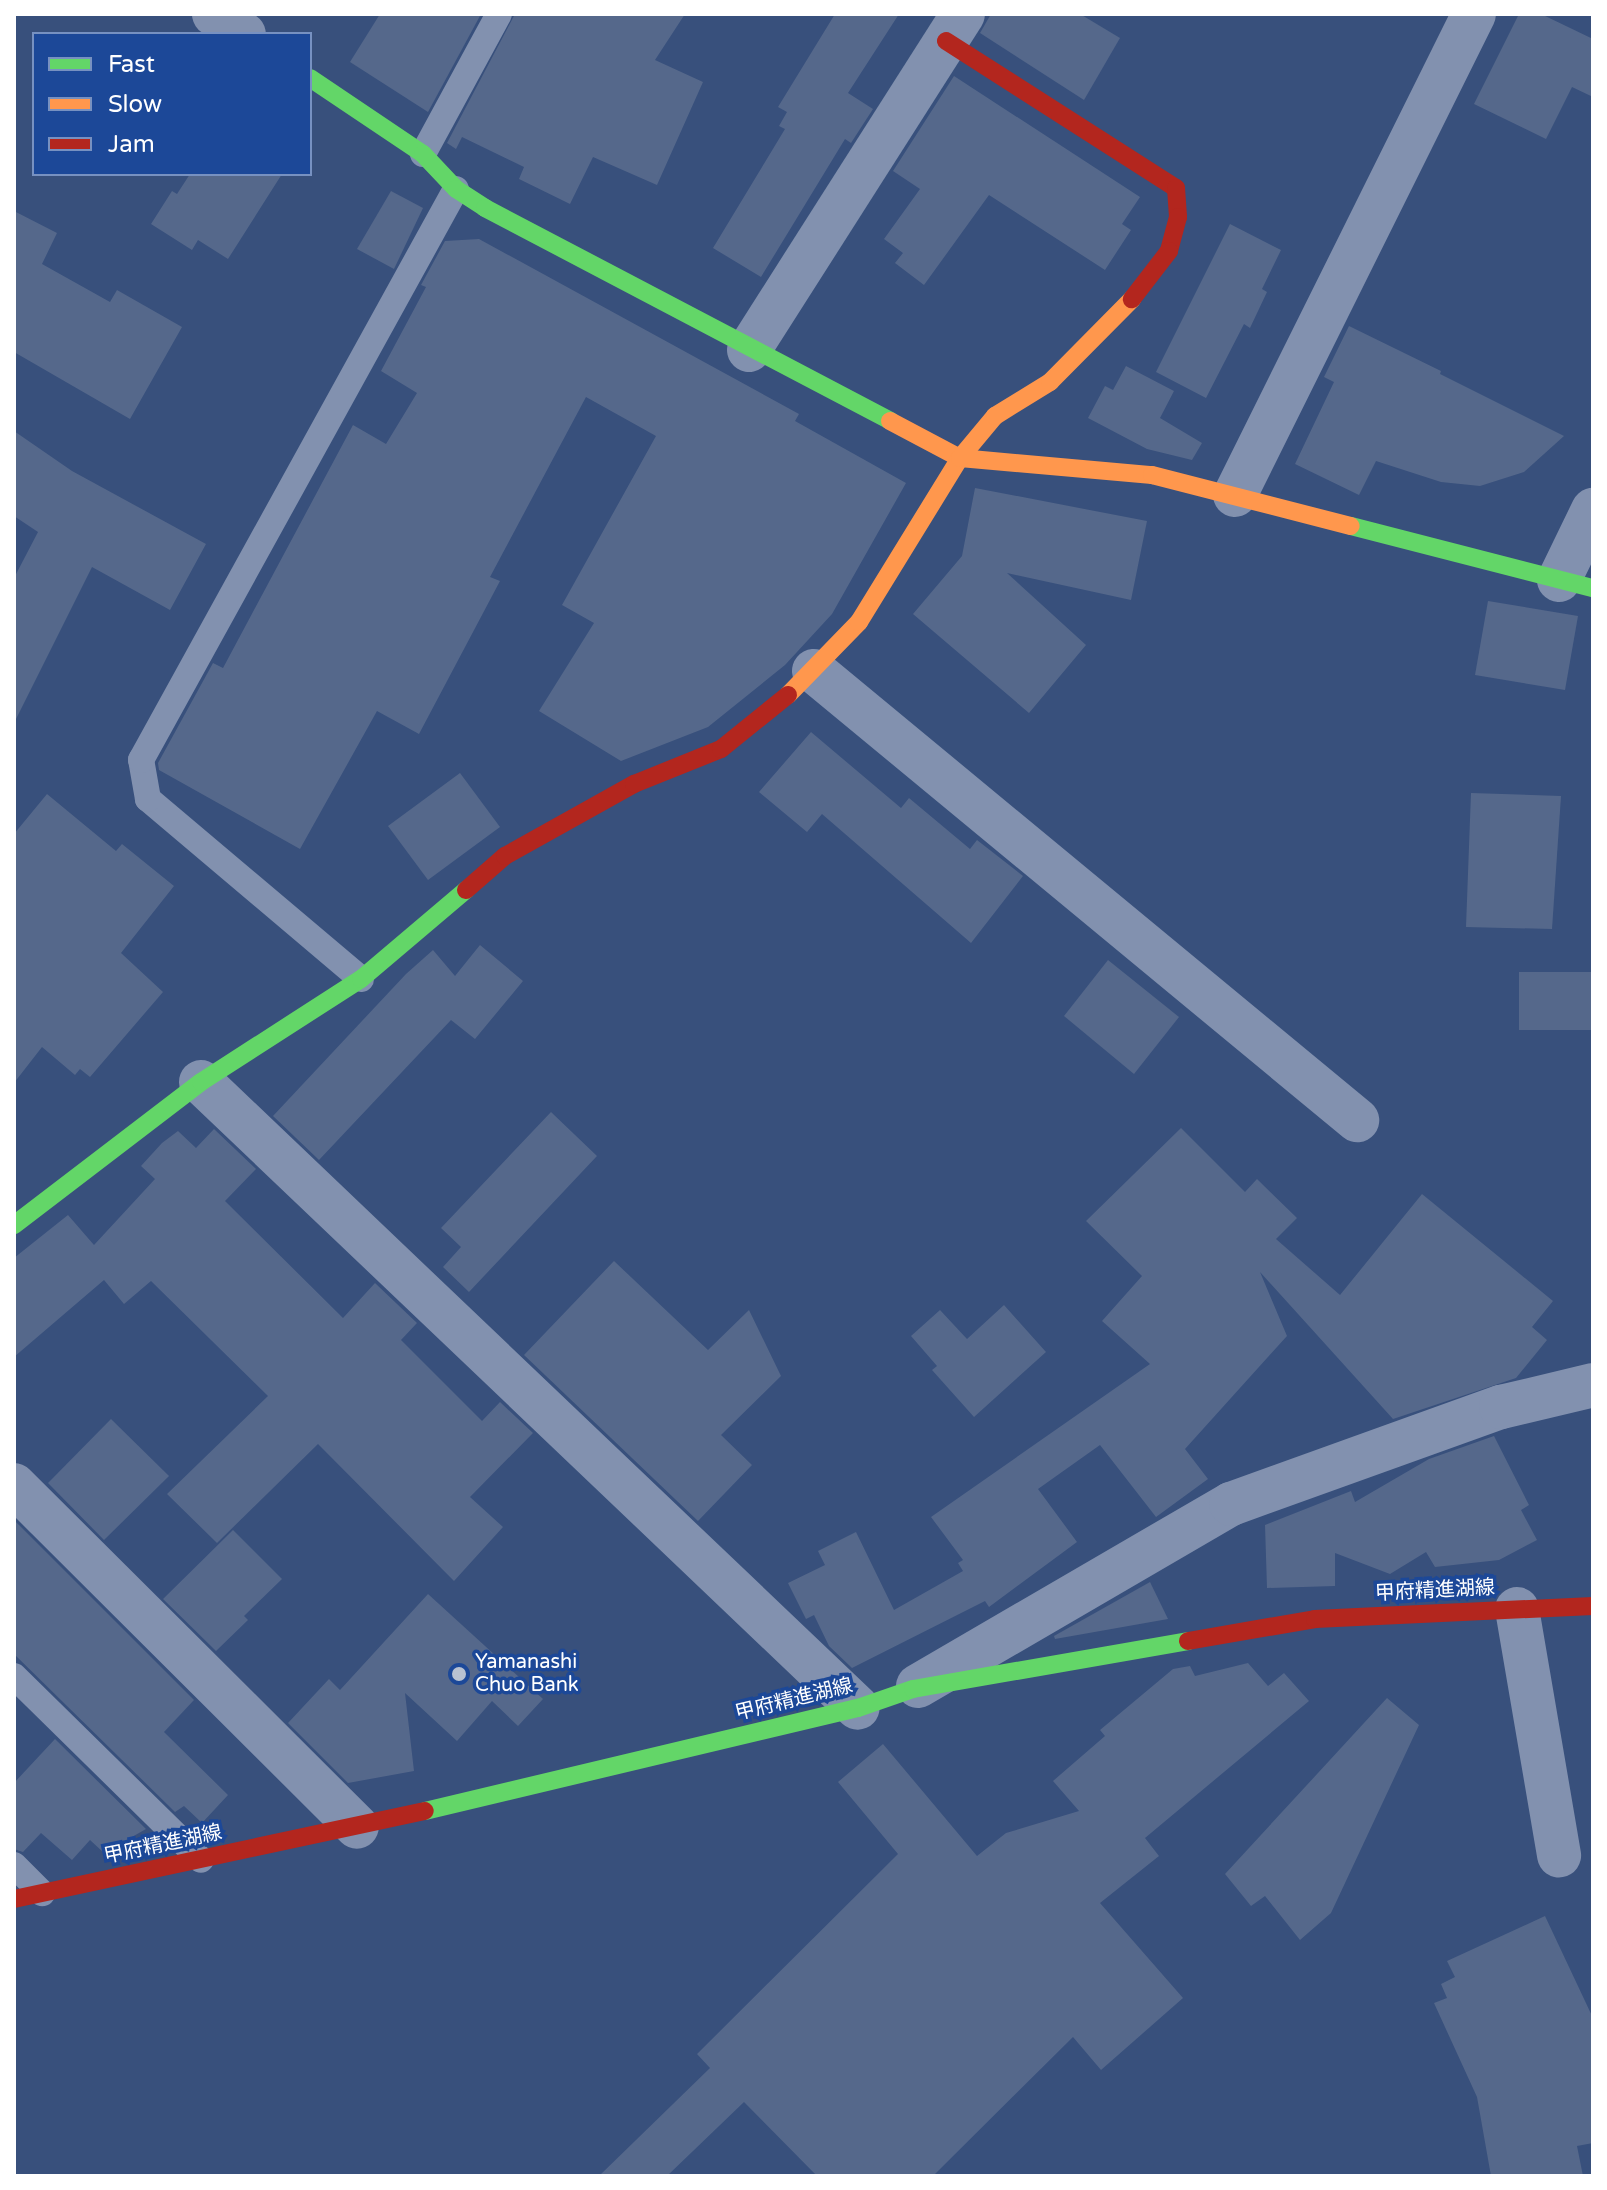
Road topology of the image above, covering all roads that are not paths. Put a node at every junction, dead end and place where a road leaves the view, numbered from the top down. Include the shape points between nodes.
1 (214, 14) edge
2 (499, 14) edge
3 (1474, 14) edge
4 (955, 27) edge
5 (241, 32) edge
6 (312, 79) edge
7 (423, 154) junction
8 (456, 189) junction
9 (749, 350) junction
10 (960, 458) junction
11 (1235, 495) junction
12 (1593, 510) edge
13 (1576, 584) edge
14 (814, 671) junction
15 (361, 979) junction
16 (201, 1082) junction
17 (1357, 1120) dead end
18 (14, 1225) edge
19 (1593, 1385) edge
20 (14, 1485) edge
21 (1593, 1606) edge
22 (1517, 1609) junction
23 (14, 1676) edge
24 (913, 1689) junction
25 (858, 1708) junction
26 (357, 1827) junction
27 (1559, 1855) dead end
28 (201, 1860) junction
29 (14, 1865) edge
30 (42, 1893) junction
31 (14, 1899) edge

1 - 5 street
2 - 7 lane
3 - 11 street
4 - 9 street
4 - 10 street via 1176,188 1178,217 1169,251 1138,293 1050,382 995,416
6 - 7 street
7 - 8 street
8 - 9 street
8 - 15 lane via 141,760 148,799
9 - 10 street
10 - 11 street via 1152,475
10 - 14 street via 859,622
11 - 13 street
12 - 13 street
14 - 15 street via 721,749 634,784 505,856
14 - 17 street
15 - 16 street
16 - 18 street
16 - 25 street
19 - 24 street via 1501,1407 1231,1504
20 - 26 street
21 - 22 street, 甲府精進湖線
22 - 24 street, 甲府精進湖線 via 1315,1619
22 - 27 street
23 - 28 lane
24 - 25 street, 甲府精進湖線
25 - 26 street, 甲府精進湖線
26 - 28 street, 甲府精進湖線
28 - 30 street, 甲府精進湖線
29 - 30 lane
30 - 31 street, 甲府精進湖線

